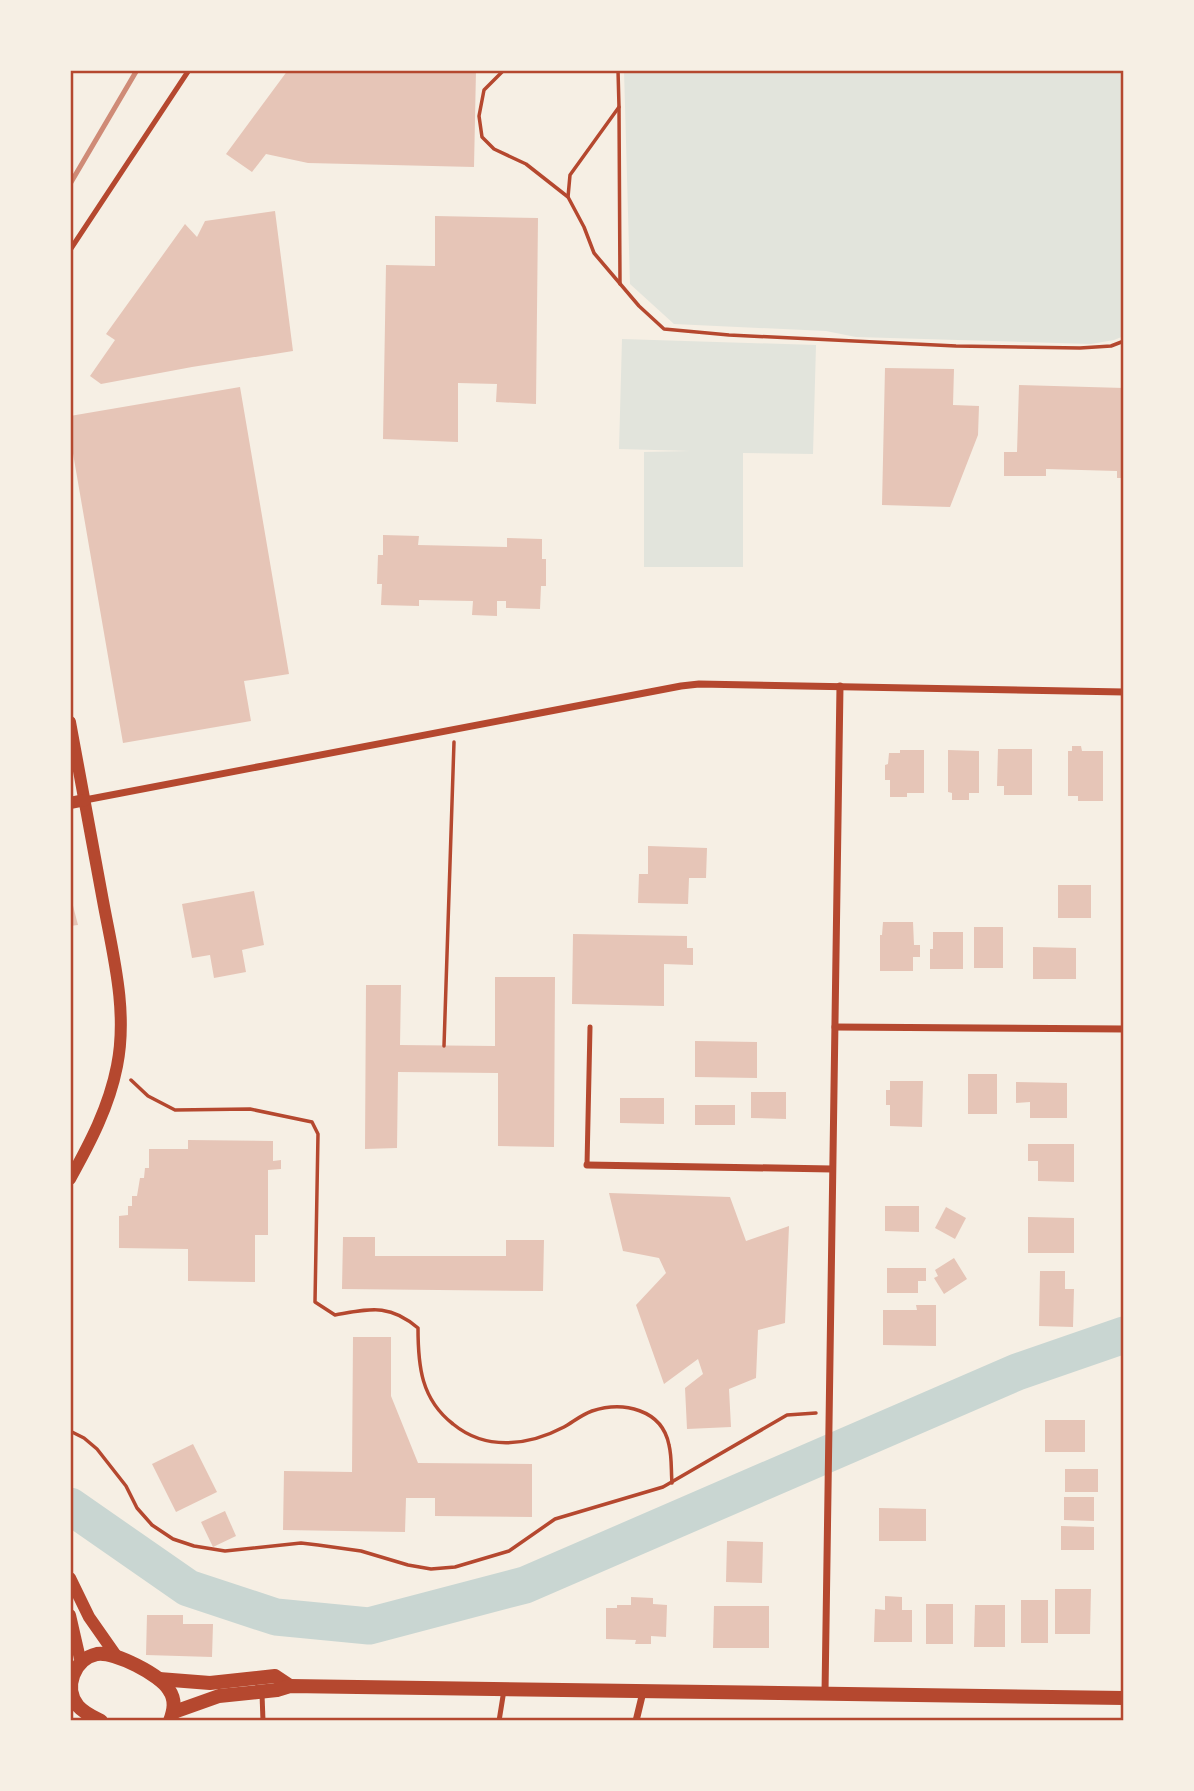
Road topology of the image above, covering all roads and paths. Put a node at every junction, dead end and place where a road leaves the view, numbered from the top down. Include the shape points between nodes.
1 (189, 70) edge
2 (504, 70) edge
3 (618, 70) edge
4 (619, 107) junction
5 (568, 197) junction
6 (70, 250) edge
7 (621, 284) junction
8 (1124, 341) edge
9 (840, 686) junction
10 (1124, 692) edge
11 (70, 722) edge
12 (455, 729) junction
13 (85, 800) junction
14 (70, 803) edge
15 (590, 1027) dead end
16 (835, 1027) junction
17 (1124, 1029) edge
18 (444, 1046) dead end
19 (117, 1065) junction
20 (587, 1165) joint
21 (832, 1169) junction
22 (70, 1179) edge
23 (829, 1412) junction
24 (70, 1431) edge
25 (672, 1483) junction
26 (70, 1578) edge
27 (70, 1615) edge
28 (117, 1657) junction
29 (76, 1666) edge
30 (159, 1679) junction
31 (290, 1686) junction
32 (504, 1690) junction
33 (261, 1691) junction
34 (643, 1692) junction
35 (825, 1694) junction
36 (1124, 1698) edge
37 (70, 1709) edge
38 (85, 1713) junction
39 (172, 1716) edge
40 (101, 1721) edge
41 (263, 1721) edge
42 (499, 1721) edge
43 (636, 1721) edge

1 - 6 lane
2 - 5 path via 484,90 479,116 482,137
3 - 4 path
4 - 5 path via 570,175
4 - 7 path
5 - 7 path via 594,253
7 - 8 path via 664,329 998,347 1080,348
9 - 10 street
9 - 12 street via 681,685
9 - 16 street
11 - 13 street
12 - 13 street
12 - 18 path
13 - 14 street
13 - 19 street via 118,981
15 - 20 lane
16 - 17 street
16 - 21 street
19 - 22 street via 100,1122
19 - 25 path via 148,1097 175,1110 250,1109 312,1122 318,1133 315,1302 335,1315 385,1309 418,1328 423,1384 437,1409 457,1427 490,1442 519,1443 551,1433 592,1411 621,1406 638,1409 664,1432
20 - 21 street
21 - 23 street
23 - 25 path via 787,1415
23 - 35 street
24 - 25 path via 108,1461 137,1508 173,1539 226,1551 301,1543 361,1551 432,1569 509,1551 555,1519
26 - 28 street via 89,1617
27 - 29 street
28 - 29 main road via 96,1655
28 - 30 main road
29 - 38 main road via 71,1686
30 - 31 main road via 210,1683 275,1676
30 - 39 main road via 174,1701
31 - 32 main road
31 - 33 main road
32 - 34 main road
32 - 42 lane
33 - 39 main road via 219,1696
33 - 41 lane
34 - 35 main road
34 - 43 street
35 - 36 main road
37 - 38 main road
38 - 40 main road

